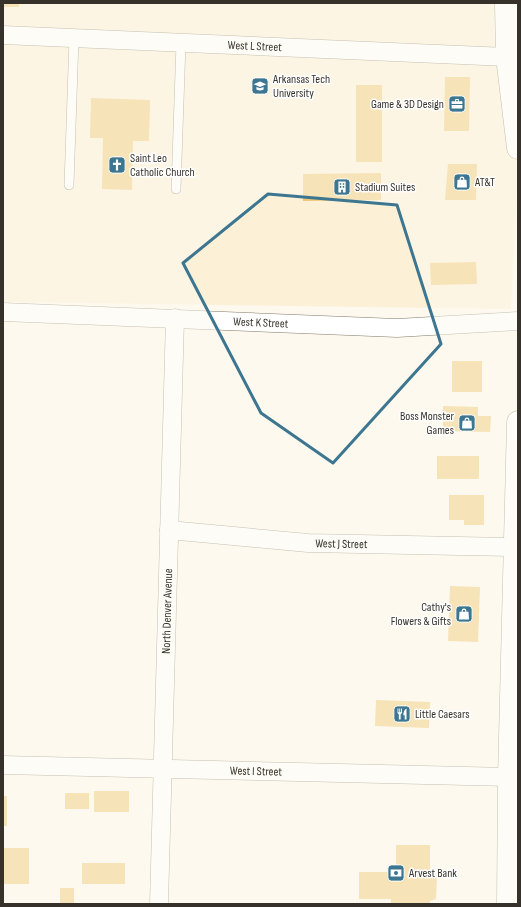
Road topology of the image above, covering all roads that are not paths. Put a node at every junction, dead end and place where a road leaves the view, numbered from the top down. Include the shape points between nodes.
1 (506, 3) edge
2 (512, 33) edge
3 (3, 35) edge
4 (74, 38) junction
5 (181, 43) junction
6 (507, 57) junction
7 (515, 103) edge
8 (518, 148) edge
9 (69, 185) dead end
10 (176, 188) dead end
11 (3, 312) edge
12 (175, 318) junction
13 (518, 322) edge
14 (518, 422) edge
15 (169, 530) junction
16 (515, 547) junction
17 (516, 590) edge
18 (3, 765) edge
19 (162, 769) junction
20 (509, 777) junction
21 (159, 904) edge
22 (508, 904) edge

1 - 2 highway
2 - 6 highway
3 - 4 street, West L Street
4 - 5 street, West L Street
4 - 9 lane
5 - 6 street, West L Street
5 - 10 lane
6 - 7 highway
7 - 8 highway
11 - 12 street, West K Street
12 - 13 street, West K Street via 397,328
12 - 15 street, North Denver Avenue
14 - 16 highway
15 - 16 street, West J Street via 308,543
15 - 19 street, North Denver Avenue
16 - 17 highway
17 - 20 highway
18 - 19 street, West I Street
19 - 20 street, West I Street
19 - 21 street, North Denver Avenue
20 - 22 highway

